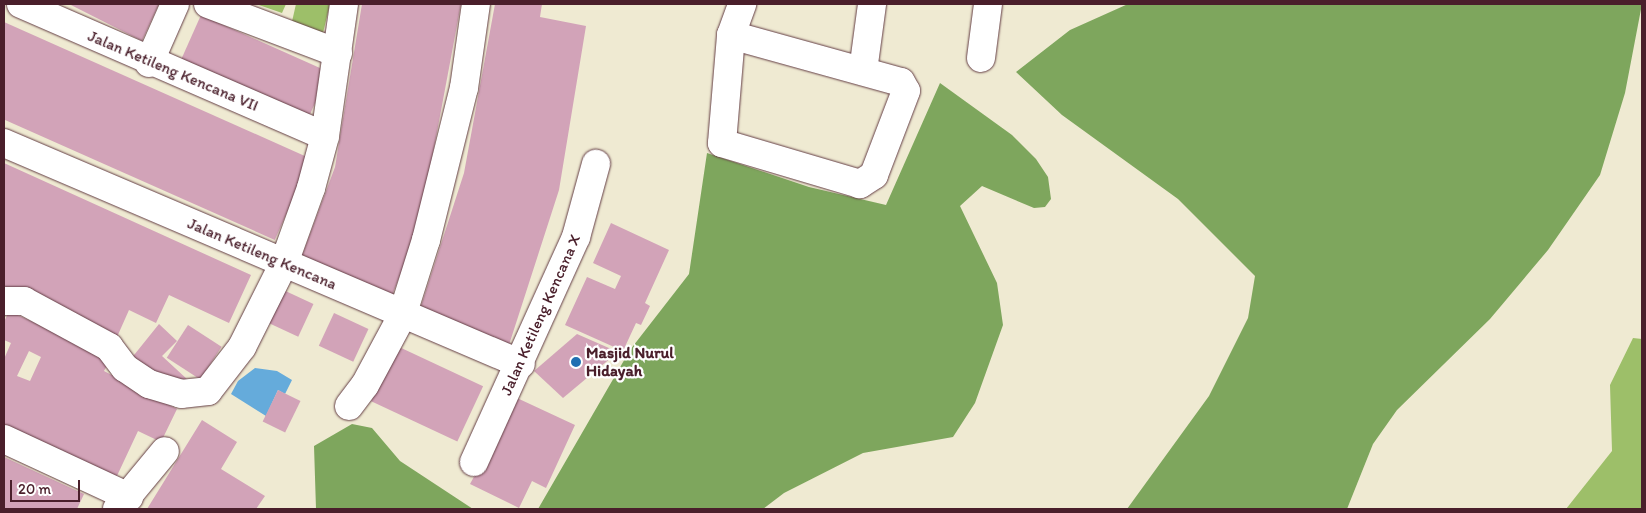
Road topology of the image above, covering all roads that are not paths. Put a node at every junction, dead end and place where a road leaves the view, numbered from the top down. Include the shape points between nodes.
1 (175, 4) edge
2 (208, 4) edge
3 (344, 4) edge
4 (476, 4) edge
5 (742, 4) edge
6 (872, 4) edge
7 (988, 4) edge
8 (27, 5) edge
9 (731, 35) junction
10 (338, 53) junction
11 (981, 58) dead end
12 (149, 63) junction
13 (863, 71) junction
14 (325, 136) junction
15 (4, 143) edge
16 (596, 164) dead end
17 (284, 263) junction
18 (4, 301) edge
19 (402, 316) junction
20 (521, 364) junction
21 (349, 406) dead end
22 (4, 439) edge
23 (165, 451) dead end
24 (474, 462) dead end
25 (123, 503) edge

1 - 12 street
2 - 10 street
3 - 10 street
4 - 19 street via 443,184
5 - 9 street
6 - 13 street
7 - 11 street
8 - 12 street, Jalan Ketileng Kencana VII
9 - 13 street
9 - 13 street via 722,143 860,184 874,175 906,91 901,82
10 - 14 street
12 - 14 street, Jalan Ketileng Kencana VII
14 - 17 street
15 - 17 street, Jalan Ketileng Kencana
16 - 20 street, Jalan Ketileng Kencana X via 576,238
17 - 18 street via 242,347 221,379 208,391 192,394 149,384 125,368 109,348 24,301
17 - 19 street, Jalan Ketileng Kencana
19 - 20 street, Jalan Ketileng Kencana
19 - 21 street via 365,385
20 - 24 street, Jalan Ketileng Kencana X
22 - 25 street
23 - 25 street

